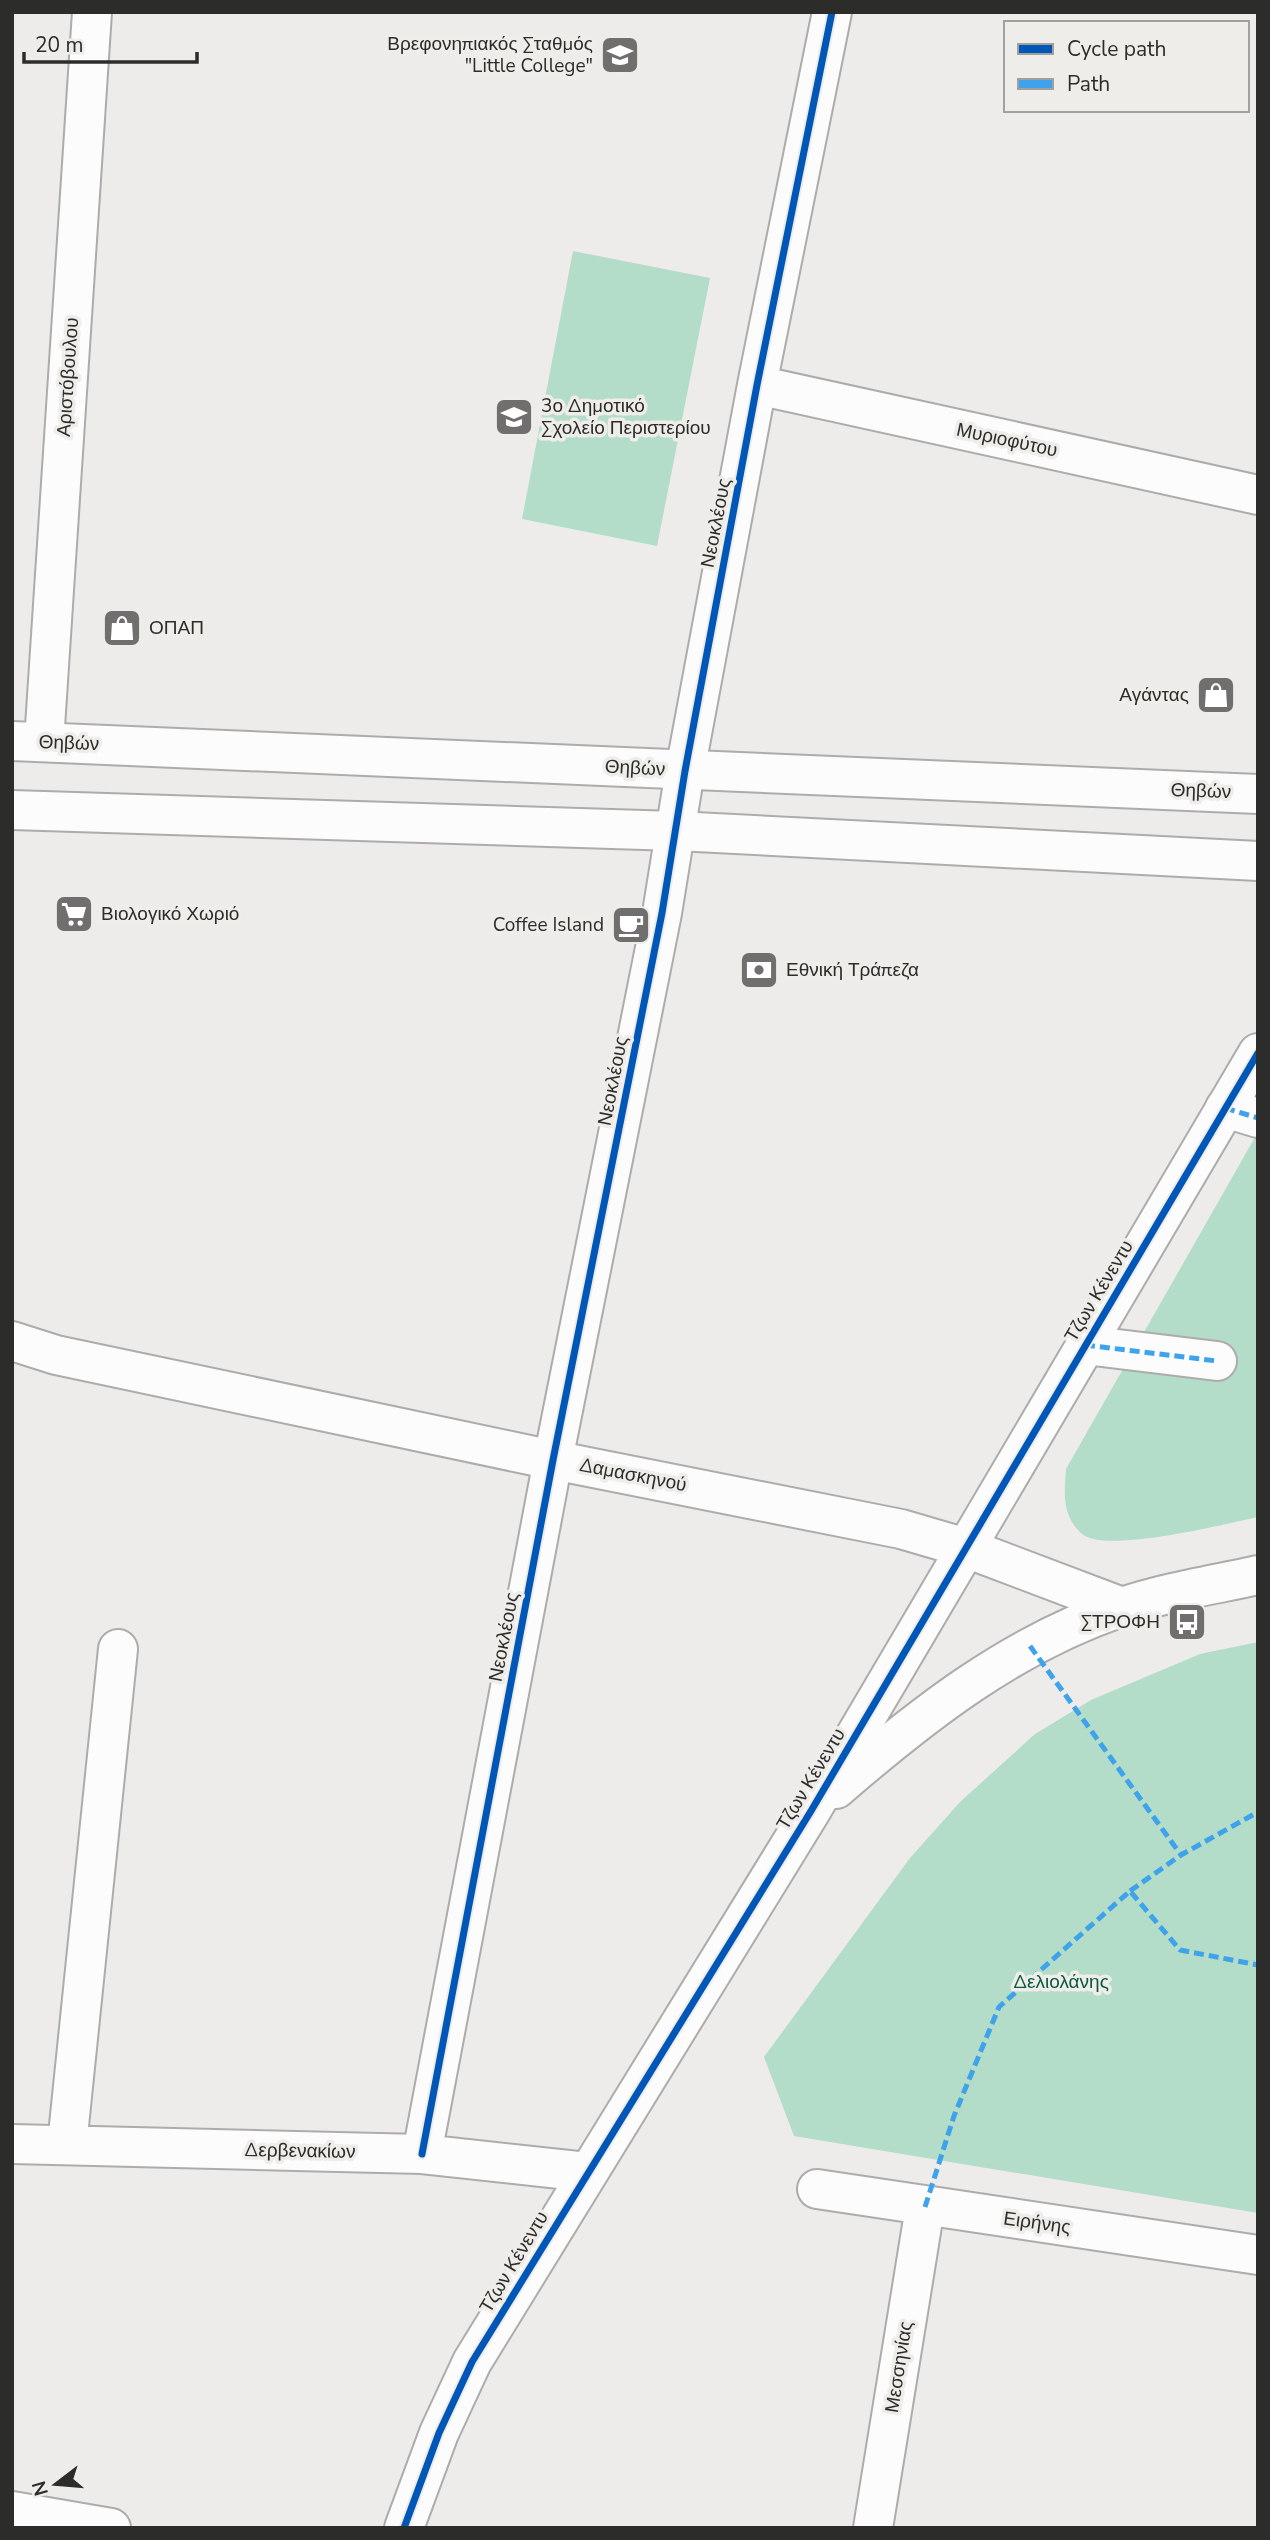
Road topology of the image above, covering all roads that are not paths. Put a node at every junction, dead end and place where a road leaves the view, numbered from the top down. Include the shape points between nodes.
1 (92, 12) edge
2 (832, 12) edge
3 (757, 385) junction
4 (1258, 495) edge
5 (28, 741) edge
6 (685, 771) junction
7 (1258, 794) edge
8 (12, 810) edge
9 (676, 831) junction
10 (1258, 861) edge
11 (1258, 1053) edge
12 (1242, 1113) edge
13 (12, 1342) edge
14 (1085, 1345) junction
15 (1217, 1361) dead end
16 (553, 1460) junction
17 (966, 1548) junction
18 (1258, 1575) edge
19 (1122, 1607) junction
20 (118, 1649) dead end
21 (810, 1811) junction
22 (12, 2144) edge
23 (67, 2145) junction
24 (422, 2154) junction
25 (587, 2172) junction
26 (817, 2189) dead end
27 (925, 2207) junction
28 (1258, 2255) edge
29 (12, 2511) edge
30 (111, 2528) edge
31 (404, 2528) edge
32 (873, 2528) edge

1 - 5 street, Αριστόβουλου
2 - 3 street, Νεοκλέους
3 - 4 street, Μυριοφύτου
3 - 6 street, Νεοκλέους
5 - 6 street, Θηβών
6 - 7 street, Θηβών
6 - 9 street, Νεοκλέους
8 - 9 street
9 - 10 street
9 - 16 street, Νεοκλέους
11 - 12 street, Τζων Κένεντυ
12 - 14 street, Τζων Κένεντυ
13 - 16 street, Δαμασκηνού
14 - 15 street
14 - 17 street, Τζων Κένεντυ
16 - 17 street, Δαμασκηνού via 901,1529
16 - 24 street, Νεοκλέους
17 - 19 street, Δαμασκηνού
17 - 21 street, Τζων Κένεντυ
18 - 19 street
19 - 21 street via 1030,1646 972,1681 913,1723
20 - 23 street
21 - 25 street, Τζων Κένεντυ
22 - 23 street, Δερβενακίων
23 - 24 street, Δερβενακίων
24 - 25 street, Δερβενακίων
25 - 31 street, Τζων Κένεντυ via 472,2362 439,2432
26 - 27 street, Ειρήνης
27 - 28 street, Ειρήνης
27 - 32 street, Μεσσηνίας
29 - 30 street

